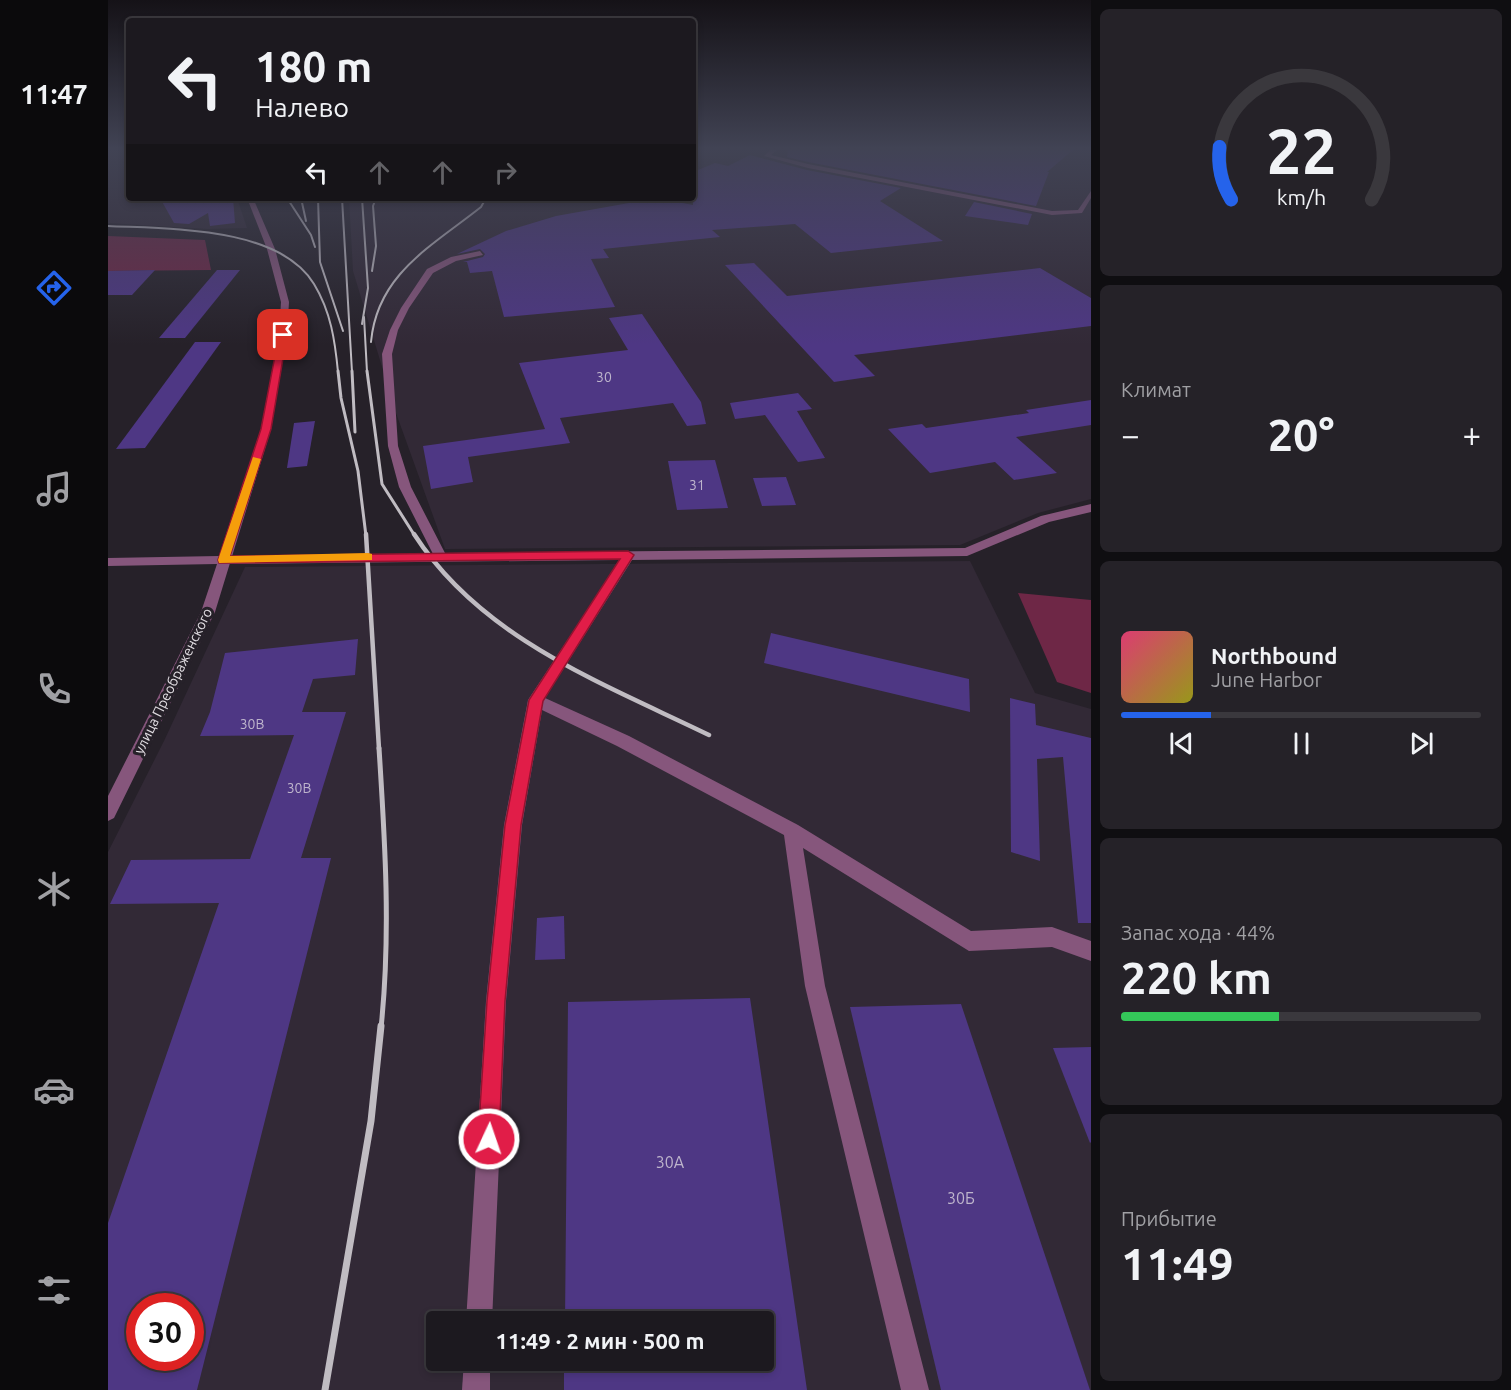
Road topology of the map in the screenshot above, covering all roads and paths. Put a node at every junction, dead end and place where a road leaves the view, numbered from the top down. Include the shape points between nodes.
1 (256, 215) edge
2 (480, 254) dead end
3 (1091, 508) edge
4 (628, 555) junction
5 (440, 556) junction
6 (223, 560) junction
7 (108, 562) edge
8 (536, 700) junction
9 (108, 813) edge
10 (792, 831) junction
11 (1091, 951) edge
12 (480, 1311) edge
13 (477, 1371) edge
14 (476, 1390) edge
15 (915, 1390) edge

1 - 6 street, улица Преображенского via 285,302 283,335 266,429
2 - 5 street via 454,259 430,271 405,308 387,354 393,446 405,487
3 - 4 street via 1045,519 966,552
4 - 5 street
4 - 8 street
5 - 6 street
6 - 7 street
6 - 9 street, улица Преображенского via 208,612
8 - 10 street via 623,741
8 - 12 street via 513,825 497,990
10 - 11 street via 969,941 1052,937
10 - 15 street via 815,986
13 - 14 street

